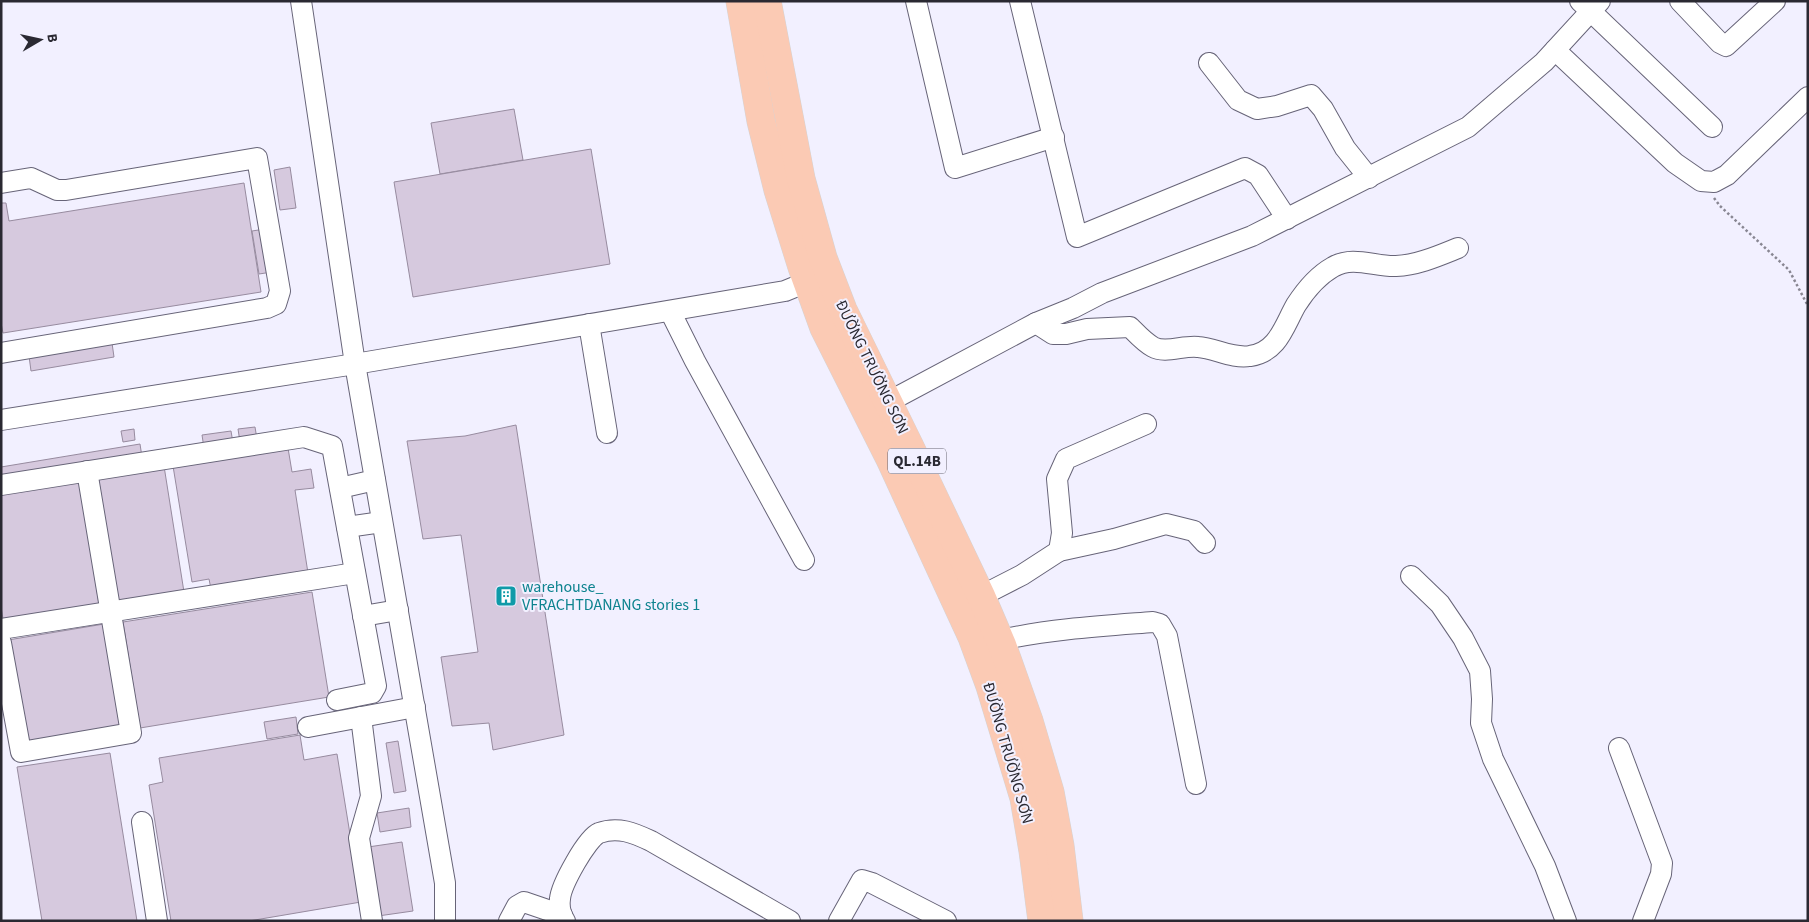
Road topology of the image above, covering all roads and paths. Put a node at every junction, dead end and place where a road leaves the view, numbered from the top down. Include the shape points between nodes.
1 (301, 1) edge
2 (740, 1) edge
3 (767, 1) edge
4 (916, 1) edge
5 (1020, 1) edge
6 (1680, 1) edge
7 (1775, 1) edge
8 (1590, 4) edge
9 (1555, 50) junction
10 (1209, 63) dead end
11 (1808, 97) edge
12 (1712, 128) dead end
13 (1054, 137) junction
14 (1368, 178) junction
15 (1701, 181) junction
16 (1, 184) edge
17 (1287, 219) junction
18 (1458, 248) dead end
19 (808, 282) junction
20 (1808, 306) edge
21 (670, 310) junction
22 (1036, 323) junction
23 (589, 324) junction
24 (1, 353) edge
25 (356, 364) junction
26 (888, 402) junction
27 (1, 420) edge
28 (1146, 424) dead end
29 (607, 433) dead end
30 (87, 471) junction
31 (375, 480) junction
32 (1, 485) edge
33 (340, 488) junction
34 (382, 522) junction
35 (347, 527) junction
36 (1205, 543) dead end
37 (1059, 551) junction
38 (804, 560) dead end
39 (355, 573) junction
40 (1411, 576) dead end
41 (981, 596) junction
42 (398, 610) junction
43 (111, 612) junction
44 (363, 616) junction
45 (1, 629) edge
46 (1000, 640) junction
47 (1, 643) edge
48 (337, 700) dead end
49 (415, 707) junction
50 (361, 717) junction
51 (308, 727) dead end
52 (1619, 748) dead end
53 (1196, 784) dead end
54 (142, 822) dead end
55 (564, 918) edge
56 (157, 921) edge
57 (372, 921) edge
58 (445, 921) edge
59 (509, 921) edge
60 (790, 921) edge
61 (839, 921) edge
62 (946, 921) edge
63 (1042, 921) edge
64 (1069, 921) edge
65 (1566, 921) edge
66 (1643, 921) edge

1 - 25 street
2 - 19 highway, ĐƯỜNG TRƯỜNG SƠN / QL.14B via 769,155
3 - 26 highway, ĐƯỜNG TRƯỜNG SƠN / QL.14B via 801,179 823,258 843,310
4 - 13 street via 955,168
5 - 13 street
6 - 7 street via 1726,46
8 - 9 street
8 - 12 street
9 - 14 street via 1468,127
9 - 15 street via 1675,163
10 - 14 street via 1238,100 1257,109 1311,95
11 - 15 street via 1727,175 1714,182
13 - 17 street via 1078,236 1245,168 1258,175
14 - 17 street
15 - 20 path via 1720,206 1789,270
16 - 24 street via 30,178 57,190 66,190 257,158 280,291 276,304 267,308
17 - 22 street
18 - 22 street via 1408,265 1384,266 1357,261 1333,267 1305,292 1275,343 1249,357 1199,347 1153,348 1130,327 1054,334
19 - 21 street via 785,291
19 - 63 highway, ĐƯỜNG TRƯỜNG SƠN / QL.14B via 824,328 890,459 972,637 1024,798
21 - 23 street
21 - 38 street
22 - 26 street
23 - 25 street
23 - 29 street
25 - 27 street
25 - 31 street
26 - 41 highway, ĐƯỜNG TRƯỜNG SƠN / QL.14B
28 - 37 street via 1066,459 1057,479 1062,534
30 - 32 street
30 - 33 street via 304,436 332,446
30 - 43 street
31 - 33 street
31 - 34 street
33 - 35 street
34 - 35 street
34 - 42 street
35 - 39 street
36 - 37 street via 1194,531 1166,524
37 - 41 street
39 - 43 street
39 - 44 street
40 - 65 street via 1440,604 1480,671 1481,723 1490,750 1545,866
41 - 46 highway, ĐƯỜNG TRƯỜNG SƠN / QL.14B
42 - 44 street
42 - 49 street
43 - 45 street
43 - 47 street via 131,733 21,752
44 - 48 street via 376,686 372,693
46 - 53 street via 1064,629 1160,624 1167,636
46 - 64 highway, ĐƯỜNG TRƯỜNG SƠN / QL.14B via 1050,792
49 - 50 street
49 - 58 street via 445,883
50 - 51 street
50 - 57 street via 371,796 359,838
52 - 66 street via 1662,863
54 - 56 street
55 - 59 street via 524,902 517,906
55 - 60 street via 560,898 568,874 597,834 614,830 629,831 651,841
61 - 62 street via 862,880

